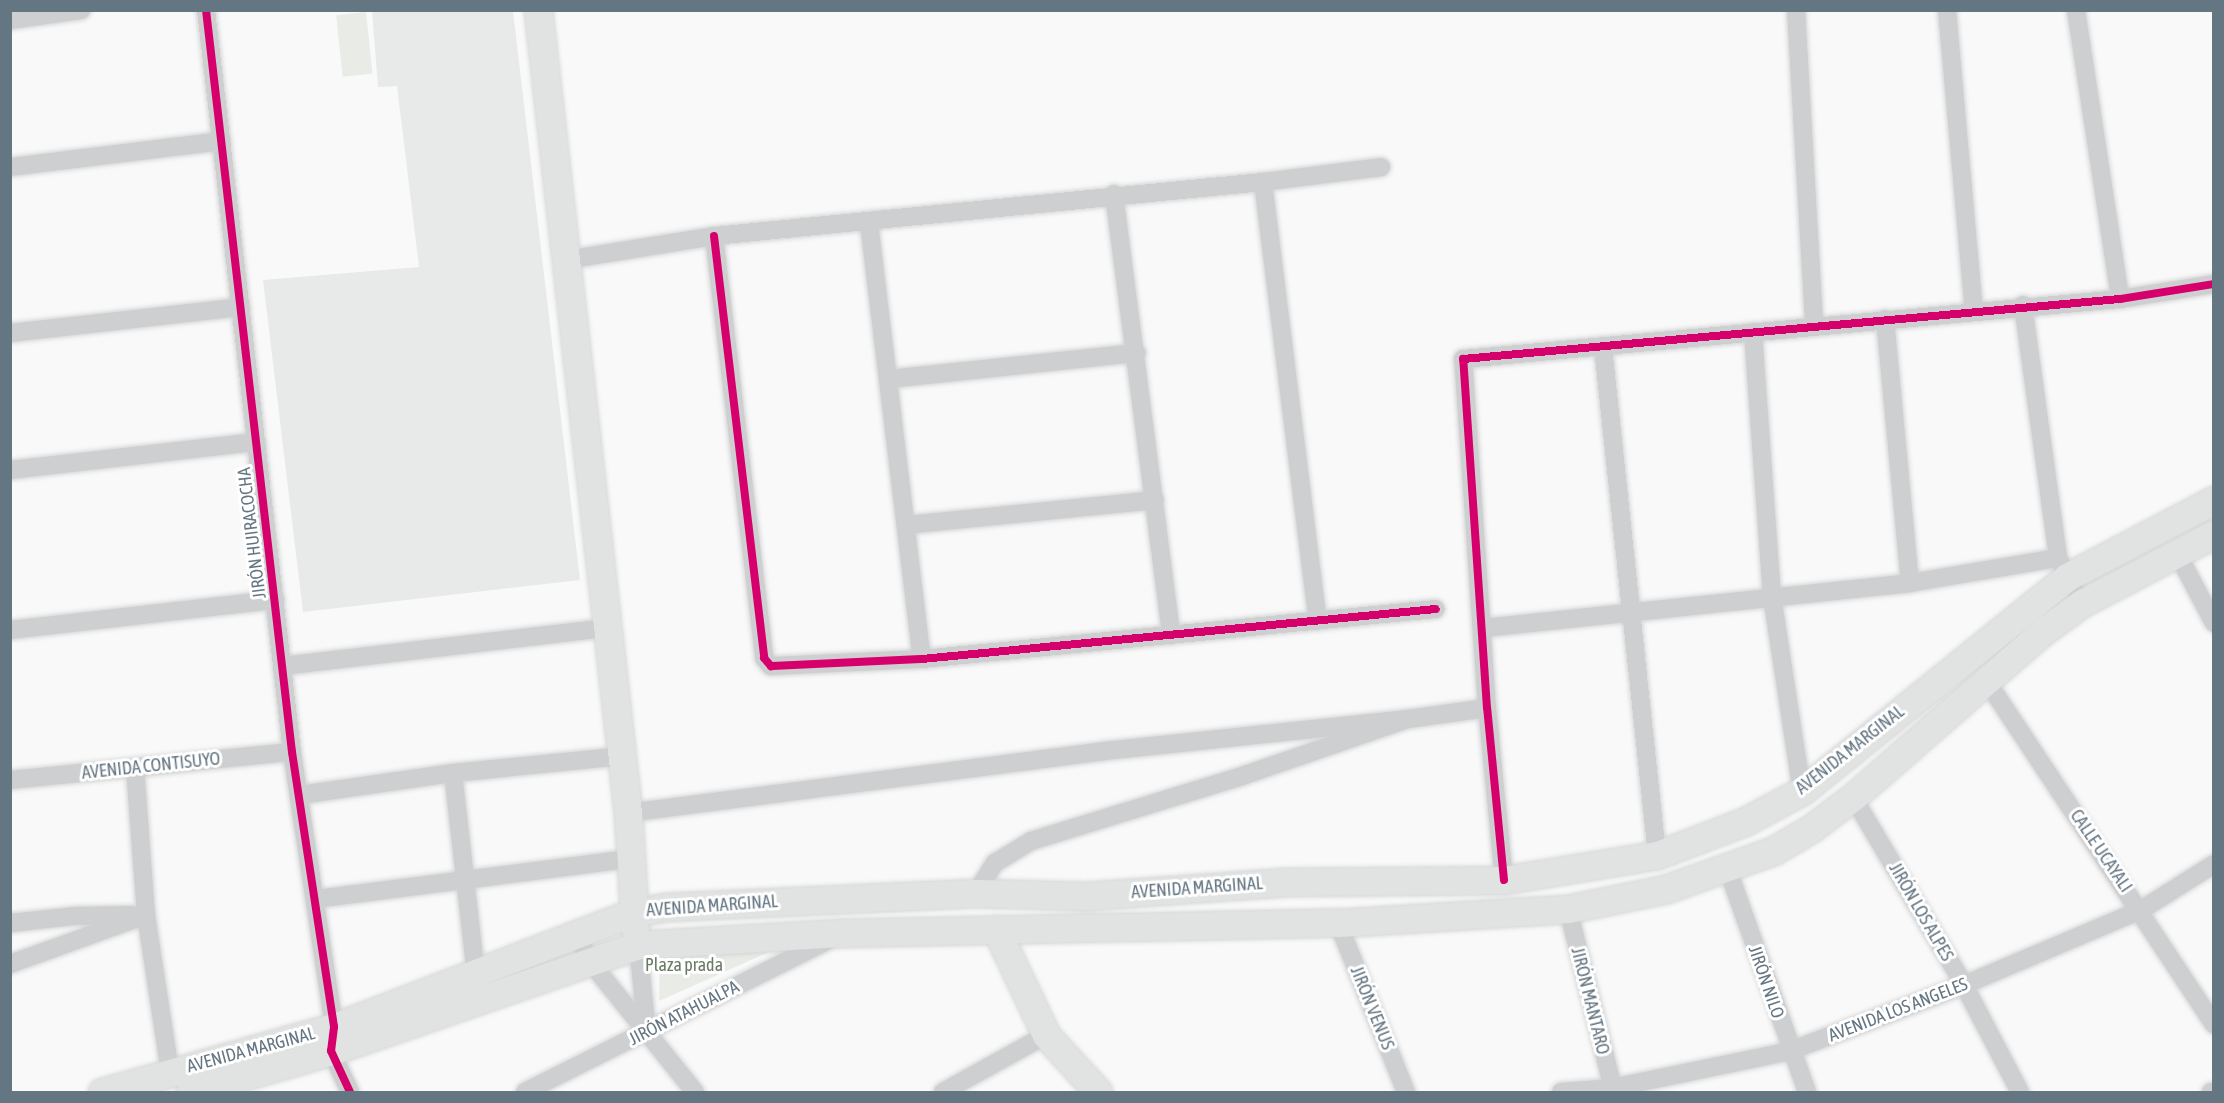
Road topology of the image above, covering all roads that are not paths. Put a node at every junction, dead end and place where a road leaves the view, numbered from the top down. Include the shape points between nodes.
1 (81, 10) edge
2 (206, 10) edge
3 (538, 10) edge
4 (1796, 10) edge
5 (1947, 10) edge
6 (2076, 10) edge
7 (10, 20) edge
8 (221, 141) junction
9 (1381, 166) dead end
10 (10, 167) edge
11 (1263, 182) junction
12 (1114, 194) junction
13 (869, 223) junction
14 (714, 236) junction
15 (566, 260) junction
16 (2214, 284) edge
17 (2120, 299) junction
18 (2023, 305) junction
19 (241, 307) junction
20 (1974, 310) junction
21 (1885, 319) junction
22 (1814, 326) junction
23 (1753, 332) junction
24 (10, 333) edge
25 (1603, 347) junction
26 (1137, 353) junction
27 (888, 379) junction
28 (256, 442) junction
29 (10, 471) edge
30 (1155, 500) junction
31 (2214, 500) edge
32 (906, 525) junction
33 (2214, 534) edge
34 (2177, 553) junction
35 (2063, 568) junction
36 (1910, 583) junction
37 (1772, 596) junction
38 (275, 600) junction
39 (2082, 603) junction
40 (1436, 609) dead end
41 (1632, 611) junction
42 (1318, 621) junction
43 (2214, 623) edge
44 (607, 628) junction
45 (1483, 628) junction
46 (10, 630) edge
47 (1171, 635) junction
48 (922, 659) junction
49 (283, 666) junction
50 (1986, 680) junction
51 (1487, 708) junction
52 (1408, 719) junction
53 (292, 752) junction
54 (622, 756) junction
55 (135, 768) junction
56 (453, 773) junction
57 (10, 780) edge
58 (1802, 791) junction
59 (300, 795) junction
60 (1853, 797) junction
61 (628, 813) junction
62 (1657, 855) junction
63 (630, 859) junction
64 (2214, 864) edge
65 (1728, 870) junction
66 (1504, 880) junction
67 (465, 882) junction
68 (976, 893) junction
69 (316, 899) junction
70 (1568, 909) junction
71 (2141, 910) junction
72 (632, 913) junction
73 (146, 915) junction
74 (10, 923) edge
75 (1338, 923) junction
76 (996, 928) junction
77 (842, 933) junction
78 (578, 934) junction
79 (638, 945) junction
80 (588, 959) junction
81 (10, 964) edge
82 (476, 976) junction
83 (1964, 985) junction
84 (2214, 1024) edge
85 (647, 1032) junction
86 (1046, 1035) junction
87 (333, 1039) junction
88 (1790, 1051) junction
89 (171, 1072) junction
90 (1613, 1090) edge
91 (102, 1092) edge
92 (190, 1092) edge
93 (350, 1092) edge
94 (525, 1092) edge
95 (695, 1092) edge
96 (944, 1092) edge
97 (1098, 1092) edge
98 (1406, 1092) edge
99 (1561, 1092) edge
100 (1808, 1092) edge
101 (2020, 1092) edge

1 - 7 street
2 - 8 street, JIRÓN HUIRACOCHA
3 - 15 main road
4 - 22 street
5 - 20 street
6 - 17 street
8 - 10 street
8 - 19 street, JIRÓN HUIRACOCHA
9 - 11 street
11 - 12 street
11 - 42 street
12 - 13 street
12 - 26 street
13 - 14 street
13 - 27 street
14 - 15 street
14 - 48 street via 764,658 771,666 784,669
15 - 44 main road
16 - 17 street
17 - 18 street
18 - 20 street
18 - 35 street
19 - 24 street
19 - 28 street, JIRÓN HUIRACOCHA
20 - 21 street
21 - 22 street
21 - 36 street
22 - 23 street
23 - 25 street
23 - 37 street
25 - 41 street
25 - 45 street via 1463,359
26 - 27 street
26 - 30 street
27 - 32 street
28 - 29 street
28 - 38 street, JIRÓN HUIRACOCHA
30 - 32 street
30 - 47 street
31 - 35 main road, AVENIDA MARGINAL
32 - 48 street
33 - 34 main road, AVENIDA MARGINAL
34 - 39 main road, AVENIDA MARGINAL
34 - 43 street
35 - 36 street
35 - 39 street
35 - 58 main road, AVENIDA MARGINAL
36 - 37 street
37 - 41 street
37 - 58 street
38 - 46 street
38 - 49 street, JIRÓN HUIRACOCHA
39 - 50 main road, AVENIDA MARGINAL
40 - 42 street
41 - 45 street
41 - 62 street
42 - 47 street
44 - 49 street
44 - 54 main road
45 - 51 street
47 - 48 street
49 - 53 street, JIRÓN HUIRACOCHA
50 - 60 main road, AVENIDA MARGINAL
50 - 71 street, CALLE UCAYALI
51 - 52 street
51 - 66 street
52 - 61 street via 1104,751
52 - 68 street via 1242,776 1030,841 995,863
53 - 55 street, AVENIDA CONTISUYO
53 - 59 street, JIRÓN HUIRACOCHA
54 - 56 street
54 - 61 main road
55 - 57 street, AVENIDA CONTISUYO
55 - 73 street
56 - 59 street
56 - 67 street
58 - 62 main road, AVENIDA MARGINAL via 1744,822
59 - 69 street, JIRÓN HUIRACOCHA
60 - 65 main road, AVENIDA MARGINAL via 1773,851
60 - 83 street, JIRÓN LOS ALPES
61 - 63 main road
62 - 66 main road, AVENIDA MARGINAL
63 - 67 street
63 - 72 main road
64 - 71 street, AVENIDA LOS ANGELES
65 - 70 main road, AVENIDA MARGINAL via 1666,889
65 - 88 street, JIRÓN NILO
66 - 68 main road, AVENIDA MARGINAL via 1284,882 1086,896
67 - 69 street
67 - 82 street
68 - 72 main road, AVENIDA MARGINAL via 666,907
69 - 87 street, JIRÓN HUIRACOCHA
70 - 75 main road, AVENIDA MARGINAL
70 - 90 street, JIRÓN MANTARO
71 - 83 street, AVENIDA LOS ANGELES
71 - 84 street, CALLE UCAYALI
72 - 78 main road, AVENIDA MARGINAL
72 - 79 main road
73 - 74 street via 74,916
73 - 81 street
73 - 89 street
75 - 76 main road, AVENIDA MARGINAL
75 - 98 street, JIRÓN VENUS
76 - 77 main road, AVENIDA MARGINAL
76 - 86 main road
77 - 79 main road, AVENIDA MARGINAL
77 - 85 street, JIRÓN ATAHUALPA
78 - 80 street
78 - 82 main road, AVENIDA MARGINAL via 536,948
79 - 80 main road, AVENIDA MARGINAL
79 - 85 street
80 - 85 street
80 - 87 main road, AVENIDA MARGINAL
82 - 87 main road, AVENIDA MARGINAL
83 - 88 street, AVENIDA LOS ANGELES
83 - 101 street, JIRÓN LOS ALPES
85 - 94 street, JIRÓN ATAHUALPA
85 - 95 street
86 - 96 street
86 - 97 main road
87 - 89 main road, AVENIDA MARGINAL
87 - 92 main road, AVENIDA MARGINAL
87 - 93 street, JIRÓN HUIRACOCHA
88 - 90 street, AVENIDA LOS ANGELES
88 - 100 street, JIRÓN NILO
89 - 91 main road, AVENIDA MARGINAL
90 - 99 street, AVENIDA LOS ANGELES

